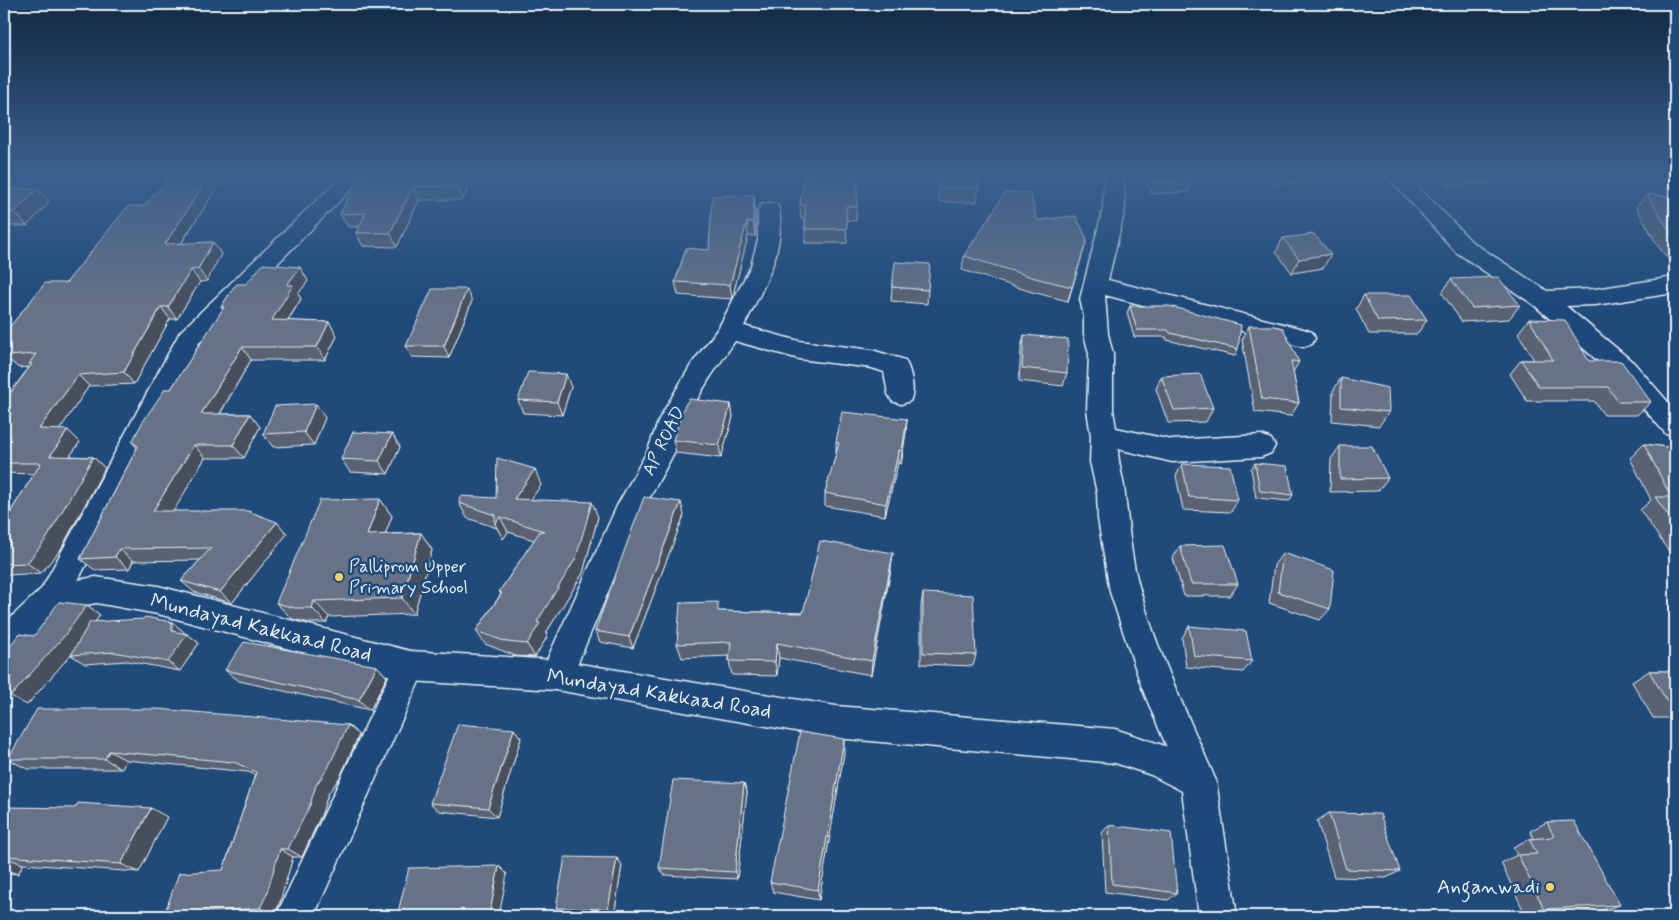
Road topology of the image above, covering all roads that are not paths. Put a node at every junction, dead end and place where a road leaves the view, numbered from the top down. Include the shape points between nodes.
1 (312, 218) edge
2 (769, 218) edge
3 (1112, 218) edge
4 (1437, 218) edge
5 (1096, 285) junction
6 (1675, 285) edge
7 (1542, 299) junction
8 (729, 331) junction
9 (1303, 338) dead end
10 (902, 394) dead end
11 (1675, 427) edge
12 (1104, 436) junction
13 (1260, 446) dead end
14 (53, 598) junction
15 (4, 645) edge
16 (410, 666) junction
17 (556, 675) junction
18 (1198, 781) junction
19 (295, 916) edge
20 (1218, 916) edge

1 - 14 street via 190,338
2 - 8 street, AP ROAD via 769,240 762,266
3 - 5 street
4 - 7 street via 1464,247
5 - 9 street
5 - 12 street via 1092,299 1101,354 1100,410
6 - 7 street via 1594,298
7 - 11 street via 1625,370
8 - 10 street via 799,350 872,359 896,366
8 - 17 street, AP ROAD via 672,419 661,451 631,506
12 - 13 street via 1172,451
12 - 18 street via 1104,462 1125,592 1158,688
14 - 15 street
14 - 16 street, Mundayad Kakkaad Road via 96,590 158,600
16 - 17 street, Mundayad Kakkaad Road
16 - 19 street
17 - 18 street, Mundayad Kakkaad Road via 836,722 1115,746 1159,760
18 - 20 street

